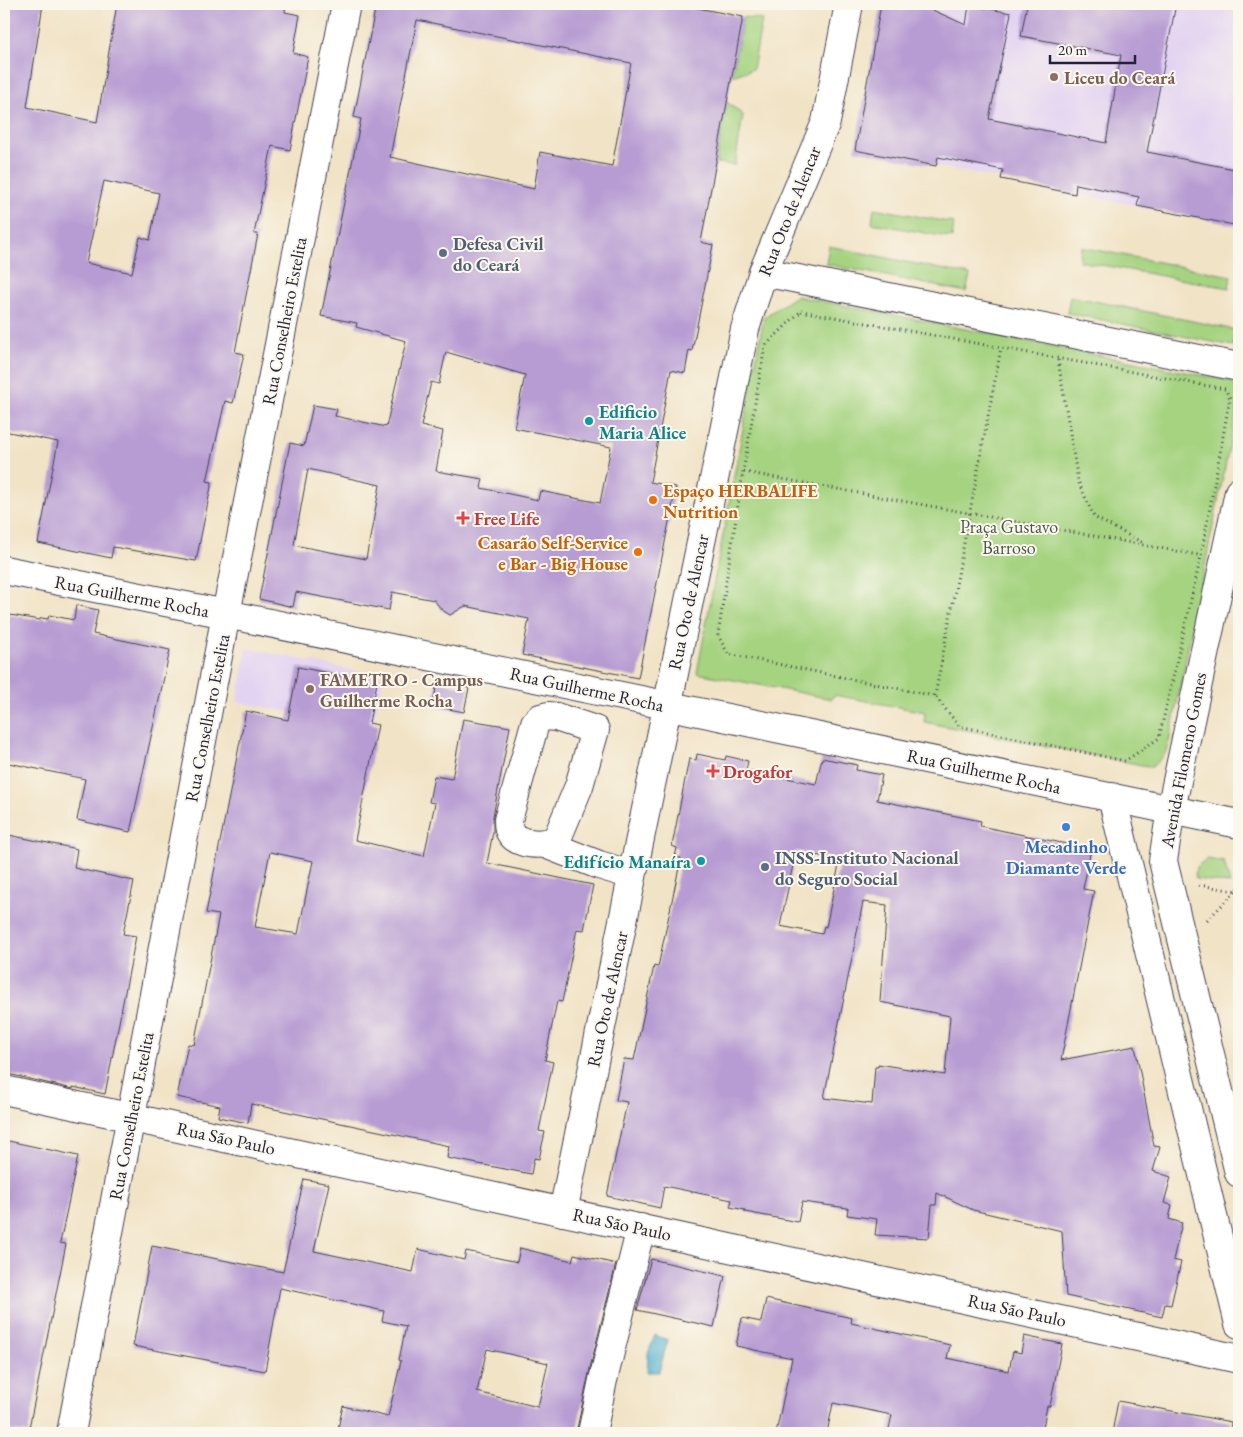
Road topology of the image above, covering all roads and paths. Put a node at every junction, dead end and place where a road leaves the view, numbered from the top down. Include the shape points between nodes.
1 (346, 4) edge
2 (849, 4) edge
3 (763, 272) junction
4 (1001, 348) junction
5 (1058, 359) junction
6 (1239, 367) edge
7 (743, 472) junction
8 (1239, 492) edge
9 (970, 513) junction
10 (1149, 546) junction
11 (1201, 556) junction
12 (4, 570) edge
13 (226, 614) junction
14 (935, 696) junction
15 (667, 706) junction
16 (1112, 797) junction
17 (1171, 809) junction
18 (1239, 824) edge
19 (545, 844) dead end
20 (632, 875) junction
21 (1192, 884) dead end
22 (1238, 889) edge
23 (1208, 919) dead end
24 (4, 1090) edge
25 (131, 1117) junction
26 (1239, 1174) edge
27 (563, 1212) junction
28 (641, 1228) junction
29 (1239, 1324) edge
30 (1239, 1359) edge
31 (71, 1433) edge
32 (592, 1433) edge

1 - 13 street, Rua Conselheiro Estelita
2 - 3 street, Rua Oto de Alencar via 826,122
3 - 6 street
3 - 15 street, Rua Oto de Alencar via 746,329
4 - 5 path
4 - 7 path via 801,311 765,346
4 - 9 path
5 - 10 path via 1078,481 1094,517
5 - 11 path via 1226,389 1230,398
7 - 9 path
7 - 14 path via 718,636 728,654
8 - 17 street, Avenida Filomeno Gomes
9 - 10 path
9 - 14 path
10 - 11 path
11 - 14 path via 1160,738 1125,760 959,726
12 - 13 street, Rua Guilherme Rocha
13 - 15 street, Rua Guilherme Rocha
13 - 25 street, Rua Conselheiro Estelita
15 - 16 street, Rua Guilherme Rocha
15 - 20 street, Rua Oto de Alencar
16 - 17 street, Rua Guilherme Rocha
16 - 29 street
17 - 18 street, Rua Guilherme Rocha
17 - 26 street, Avenida Filomeno Gomes via 1163,861
19 - 20 street via 599,866
20 - 27 street, Rua Oto de Alencar
21 - 22 path
22 - 23 path
24 - 25 street, Rua São Paulo
25 - 27 street, Rua São Paulo
25 - 31 street, Rua Conselheiro Estelita
27 - 28 street, Rua São Paulo
28 - 30 street, Rua São Paulo
28 - 32 street

